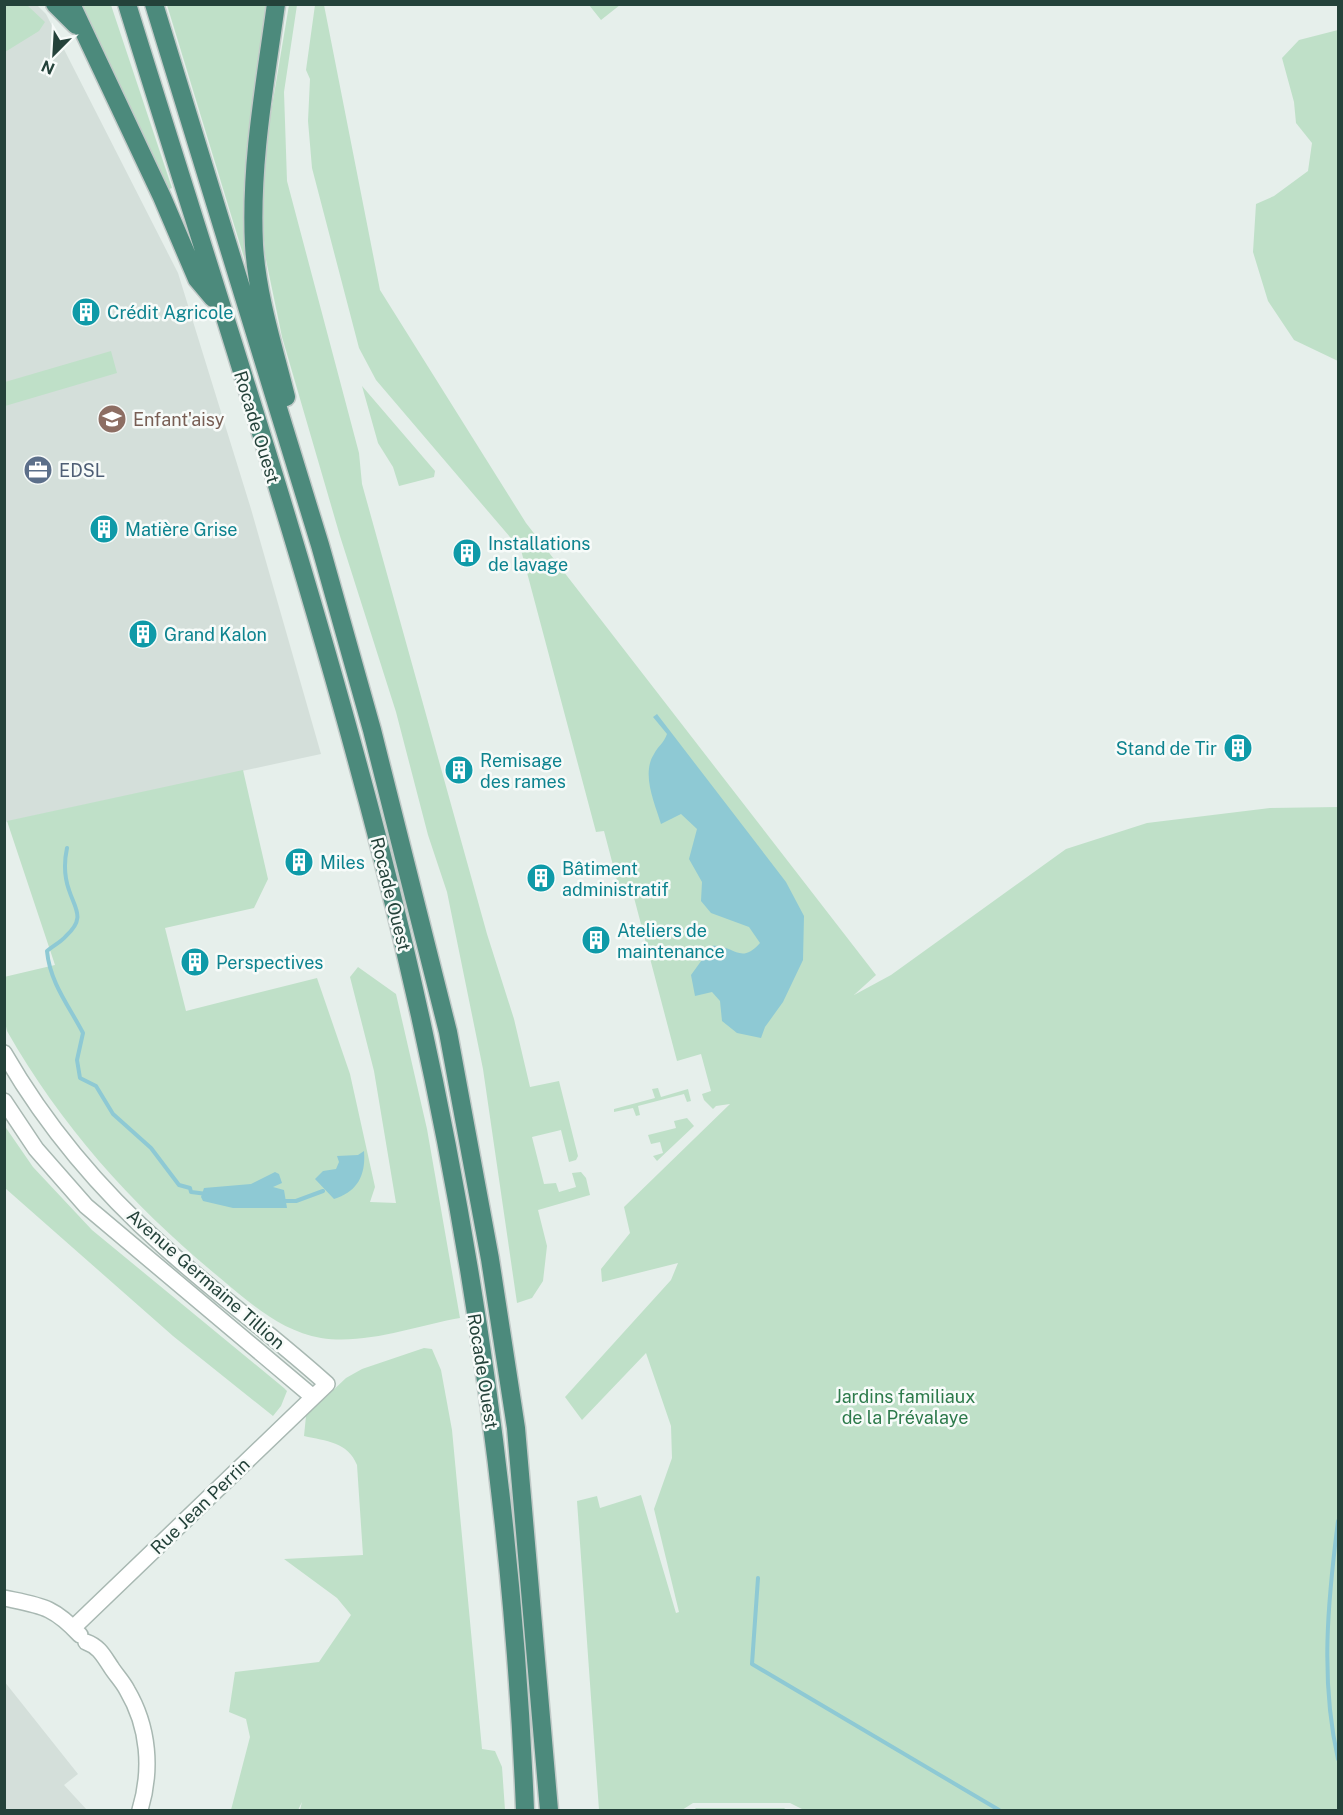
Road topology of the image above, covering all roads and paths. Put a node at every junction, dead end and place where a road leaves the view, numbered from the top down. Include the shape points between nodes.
1 (55, 4) edge
2 (71, 4) edge
3 (127, 4) edge
4 (154, 4) edge
5 (276, 4) edge
6 (86, 34) junction
7 (220, 307) junction
8 (320, 545) junction
9 (4, 1053) edge
10 (4, 1101) edge
11 (327, 1384) joint
12 (313, 1397) junction
13 (4, 1598) edge
14 (73, 1628) junction
15 (140, 1810) edge
16 (525, 1810) edge
17 (549, 1810) edge

1 - 6 highway
2 - 6 highway
3 - 7 highway, Rocade Ouest
4 - 8 highway, Rocade Ouest
5 - 8 highway via 257,139 254,247
6 - 7 highway via 197,279
7 - 16 highway, Rocade Ouest via 353,749 430,1068 493,1434 510,1590
8 - 17 highway, Rocade Ouest via 372,730 448,1032 490,1259 516,1428
9 - 11 street, Avenue Germaine Tillion via 59,1137 123,1207 162,1246
10 - 12 street, Avenue Germaine Tillion via 36,1149 86,1206
11 - 12 street, Rue Jean Perrin
12 - 14 street, Rue Jean Perrin
13 - 14 street via 57,1613
14 - 15 street via 99,1649 134,1702 144,1733 147,1773

